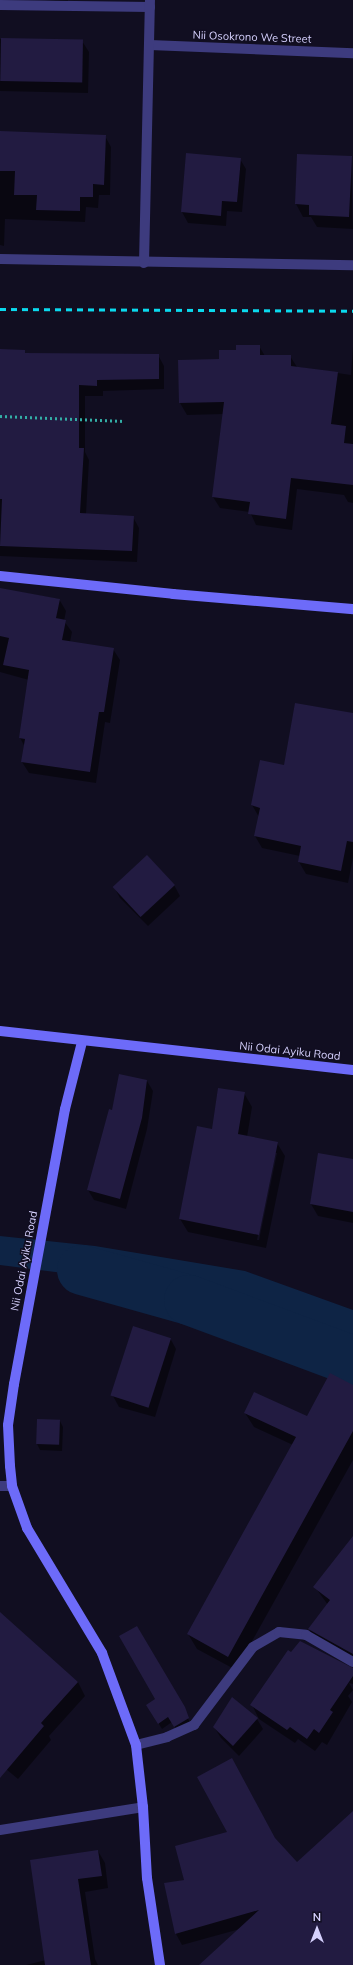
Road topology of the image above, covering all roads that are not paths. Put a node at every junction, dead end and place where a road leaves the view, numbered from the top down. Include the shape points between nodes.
1 (150, 4) edge
2 (0, 6) edge
3 (150, 45) junction
4 (353, 53) edge
5 (0, 259) edge
6 (144, 263) junction
7 (353, 265) edge
8 (0, 576) edge
9 (353, 609) edge
10 (0, 1030) edge
11 (82, 1042) junction
12 (353, 1070) edge
13 (0, 1486) edge
14 (12, 1486) junction
15 (353, 1662) edge
16 (136, 1745) junction
17 (143, 1806) junction
18 (0, 1830) edge
19 (160, 1965) edge

1 - 2 street
1 - 3 street
3 - 4 street, Nii Osokrono We Street
3 - 6 street
5 - 6 street
6 - 7 street
8 - 9 street
10 - 11 street, Nii Odai Ayiku Road
11 - 12 street, Nii Odai Ayiku Road
11 - 14 street, Nii Odai Ayiku Road via 64,1109 8,1425
13 - 14 street
14 - 16 street, Nii Odai Ayiku Road via 28,1528 102,1654
15 - 16 street via 306,1635 279,1632 253,1646 194,1725 167,1737
16 - 17 street, Nii Odai Ayiku Road
17 - 18 street
17 - 19 street, Nii Odai Ayiku Road via 146,1878

